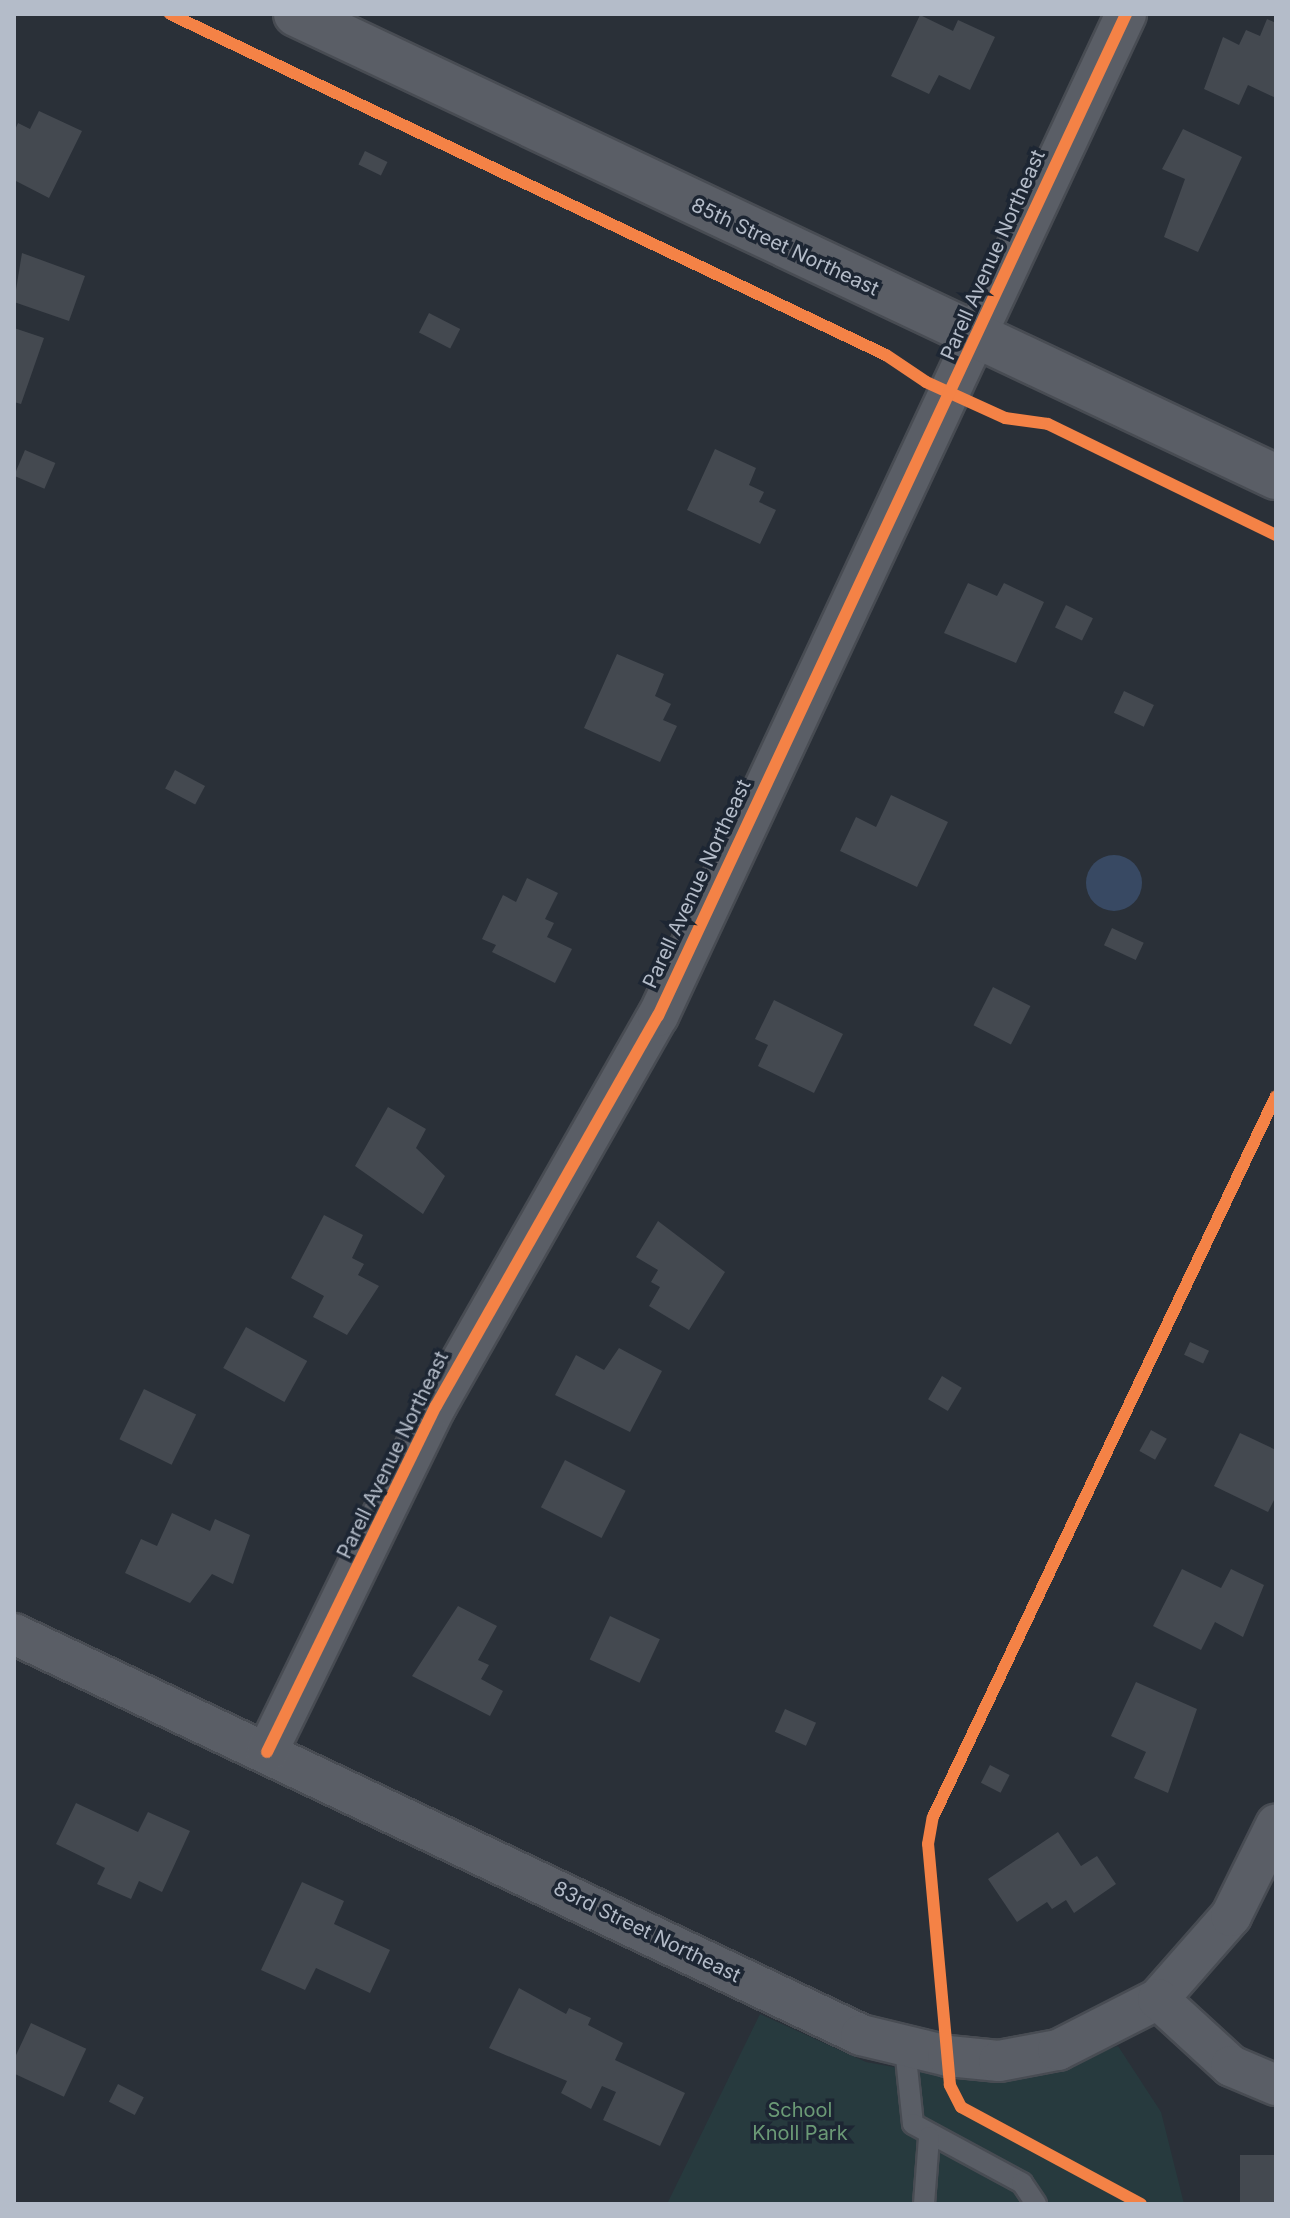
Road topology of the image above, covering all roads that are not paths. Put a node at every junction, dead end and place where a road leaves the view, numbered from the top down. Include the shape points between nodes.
1 (296, 14) edge
2 (1126, 14) edge
3 (978, 339) junction
4 (1276, 477) edge
5 (14, 1634) edge
6 (267, 1752) junction
7 (1276, 1825) edge
8 (1158, 1999) junction
9 (905, 2048) junction
10 (1276, 2085) edge
11 (929, 2137) junction
12 (924, 2204) edge
13 (1036, 2204) edge

1 - 3 street, 85th Street Northeast
2 - 3 street, Parell Avenue Northeast
3 - 4 street, 85th Street Northeast
3 - 6 street, Parell Avenue Northeast via 658,1016 436,1406
5 - 6 street, 83rd Street Northeast
6 - 9 street, 83rd Street Northeast via 861,2035
7 - 8 street via 1231,1916
8 - 9 street, 83rd Street Northeast via 1058,2050 999,2061
8 - 10 street via 1231,2066
9 - 11 lane via 906,2103
11 - 12 lane
11 - 13 lane via 1022,2183

